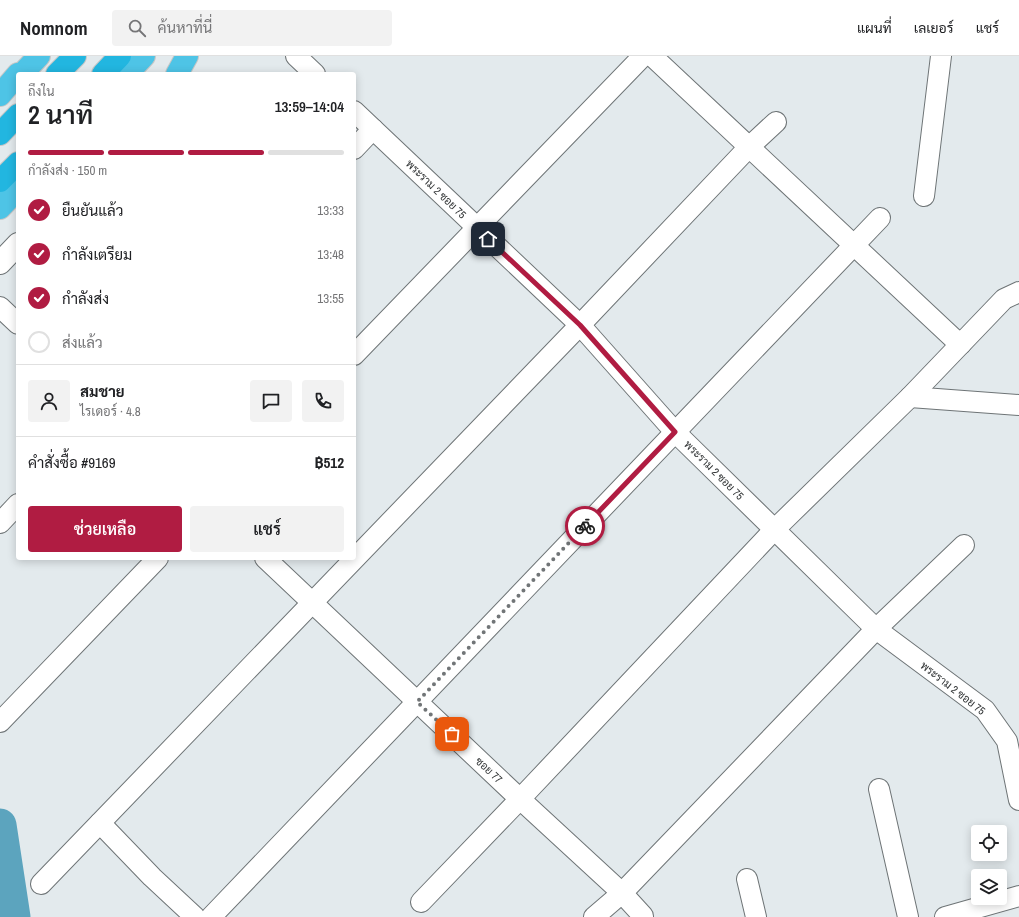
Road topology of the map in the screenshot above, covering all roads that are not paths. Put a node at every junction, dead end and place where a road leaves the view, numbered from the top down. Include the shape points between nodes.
1 (34, 56) edge
2 (39, 56) edge
3 (75, 56) edge
4 (120, 56) edge
5 (144, 56) edge
6 (187, 56) edge
7 (195, 56) edge
8 (296, 56) edge
9 (643, 56) edge
10 (652, 56) edge
11 (941, 56) edge
12 (20, 72) edge
13 (24, 72) edge
14 (59, 72) edge
15 (105, 72) edge
16 (129, 72) edge
17 (179, 72) edge
18 (180, 72) edge
19 (313, 72) edge
20 (16, 76) edge
21 (16, 80) edge
22 (0, 96) edge
23 (356, 113) edge
24 (16, 117) edge
25 (776, 122) dead end
26 (373, 129) junction
27 (0, 134) edge
28 (356, 146) edge
29 (749, 147) junction
30 (16, 165) edge
31 (0, 181) edge
32 (16, 191) edge
33 (924, 196) dead end
34 (0, 208) edge
35 (880, 218) dead end
36 (477, 228) junction
37 (16, 246) edge
38 (854, 246) junction
39 (0, 263) edge
40 (1019, 292) edge
41 (0, 307) edge
42 (16, 322) edge
43 (580, 325) junction
44 (961, 344) junction
45 (356, 353) edge
46 (910, 397) junction
47 (1019, 405) edge
48 (675, 432) junction
49 (16, 506) edge
50 (0, 523) edge
51 (774, 530) junction
52 (964, 545) dead end
53 (356, 557) edge
54 (156, 560) edge
55 (267, 560) edge
56 (353, 560) edge
57 (312, 603) junction
58 (876, 629) junction
59 (417, 702) junction
60 (0, 722) edge
61 (879, 790) dead end
62 (520, 799) junction
63 (1019, 800) edge
64 (100, 823) junction
65 (747, 879) dead end
66 (41, 884) dead end
67 (622, 893) junction
68 (1019, 896) edge
69 (421, 902) dead end
70 (643, 916) dead end
71 (195, 917) edge
72 (211, 917) edge
73 (594, 917) edge
74 (756, 917) edge
75 (908, 917) edge
76 (945, 917) edge

1 - 12 highway
2 - 13 highway
3 - 14 highway
4 - 15 highway
5 - 16 highway
6 - 17 highway
7 - 18 main road
8 - 19 street
9 - 36 street
10 - 29 street
11 - 33 street
20 - 22 highway
21 - 22 highway
23 - 26 street, พระราม 2 ซอย 75
24 - 27 highway
25 - 29 street
26 - 28 street
26 - 36 street, พระราม 2 ซอย 75
29 - 38 street
29 - 43 street
30 - 31 highway
32 - 34 highway
35 - 38 street
36 - 43 street, พระราม 2 ซอย 75
36 - 45 street
37 - 39 main road
38 - 44 street
38 - 48 street
40 - 44 street via 1004,299
41 - 42 street
43 - 48 street, พระราม 2 ซอย 75
43 - 53 street
44 - 46 street
46 - 47 street
46 - 51 street
48 - 51 street, พระราม 2 ซอย 75
48 - 59 street
49 - 50 street
51 - 58 street, พระราม 2 ซอย 75
51 - 62 street
52 - 58 street
54 - 60 street
55 - 57 street, ซอย 77
56 - 57 street
57 - 59 street, ซอย 77
57 - 64 street
58 - 63 street, พระราม 2 ซอย 75 via 985,710 1007,741
58 - 67 street
59 - 62 street, ซอย 77
59 - 72 street
61 - 75 street
62 - 67 street, ซอย 77
62 - 69 street
64 - 66 street
64 - 71 street
65 - 74 street
67 - 70 street, ซอย 77
67 - 73 street
68 - 76 street

